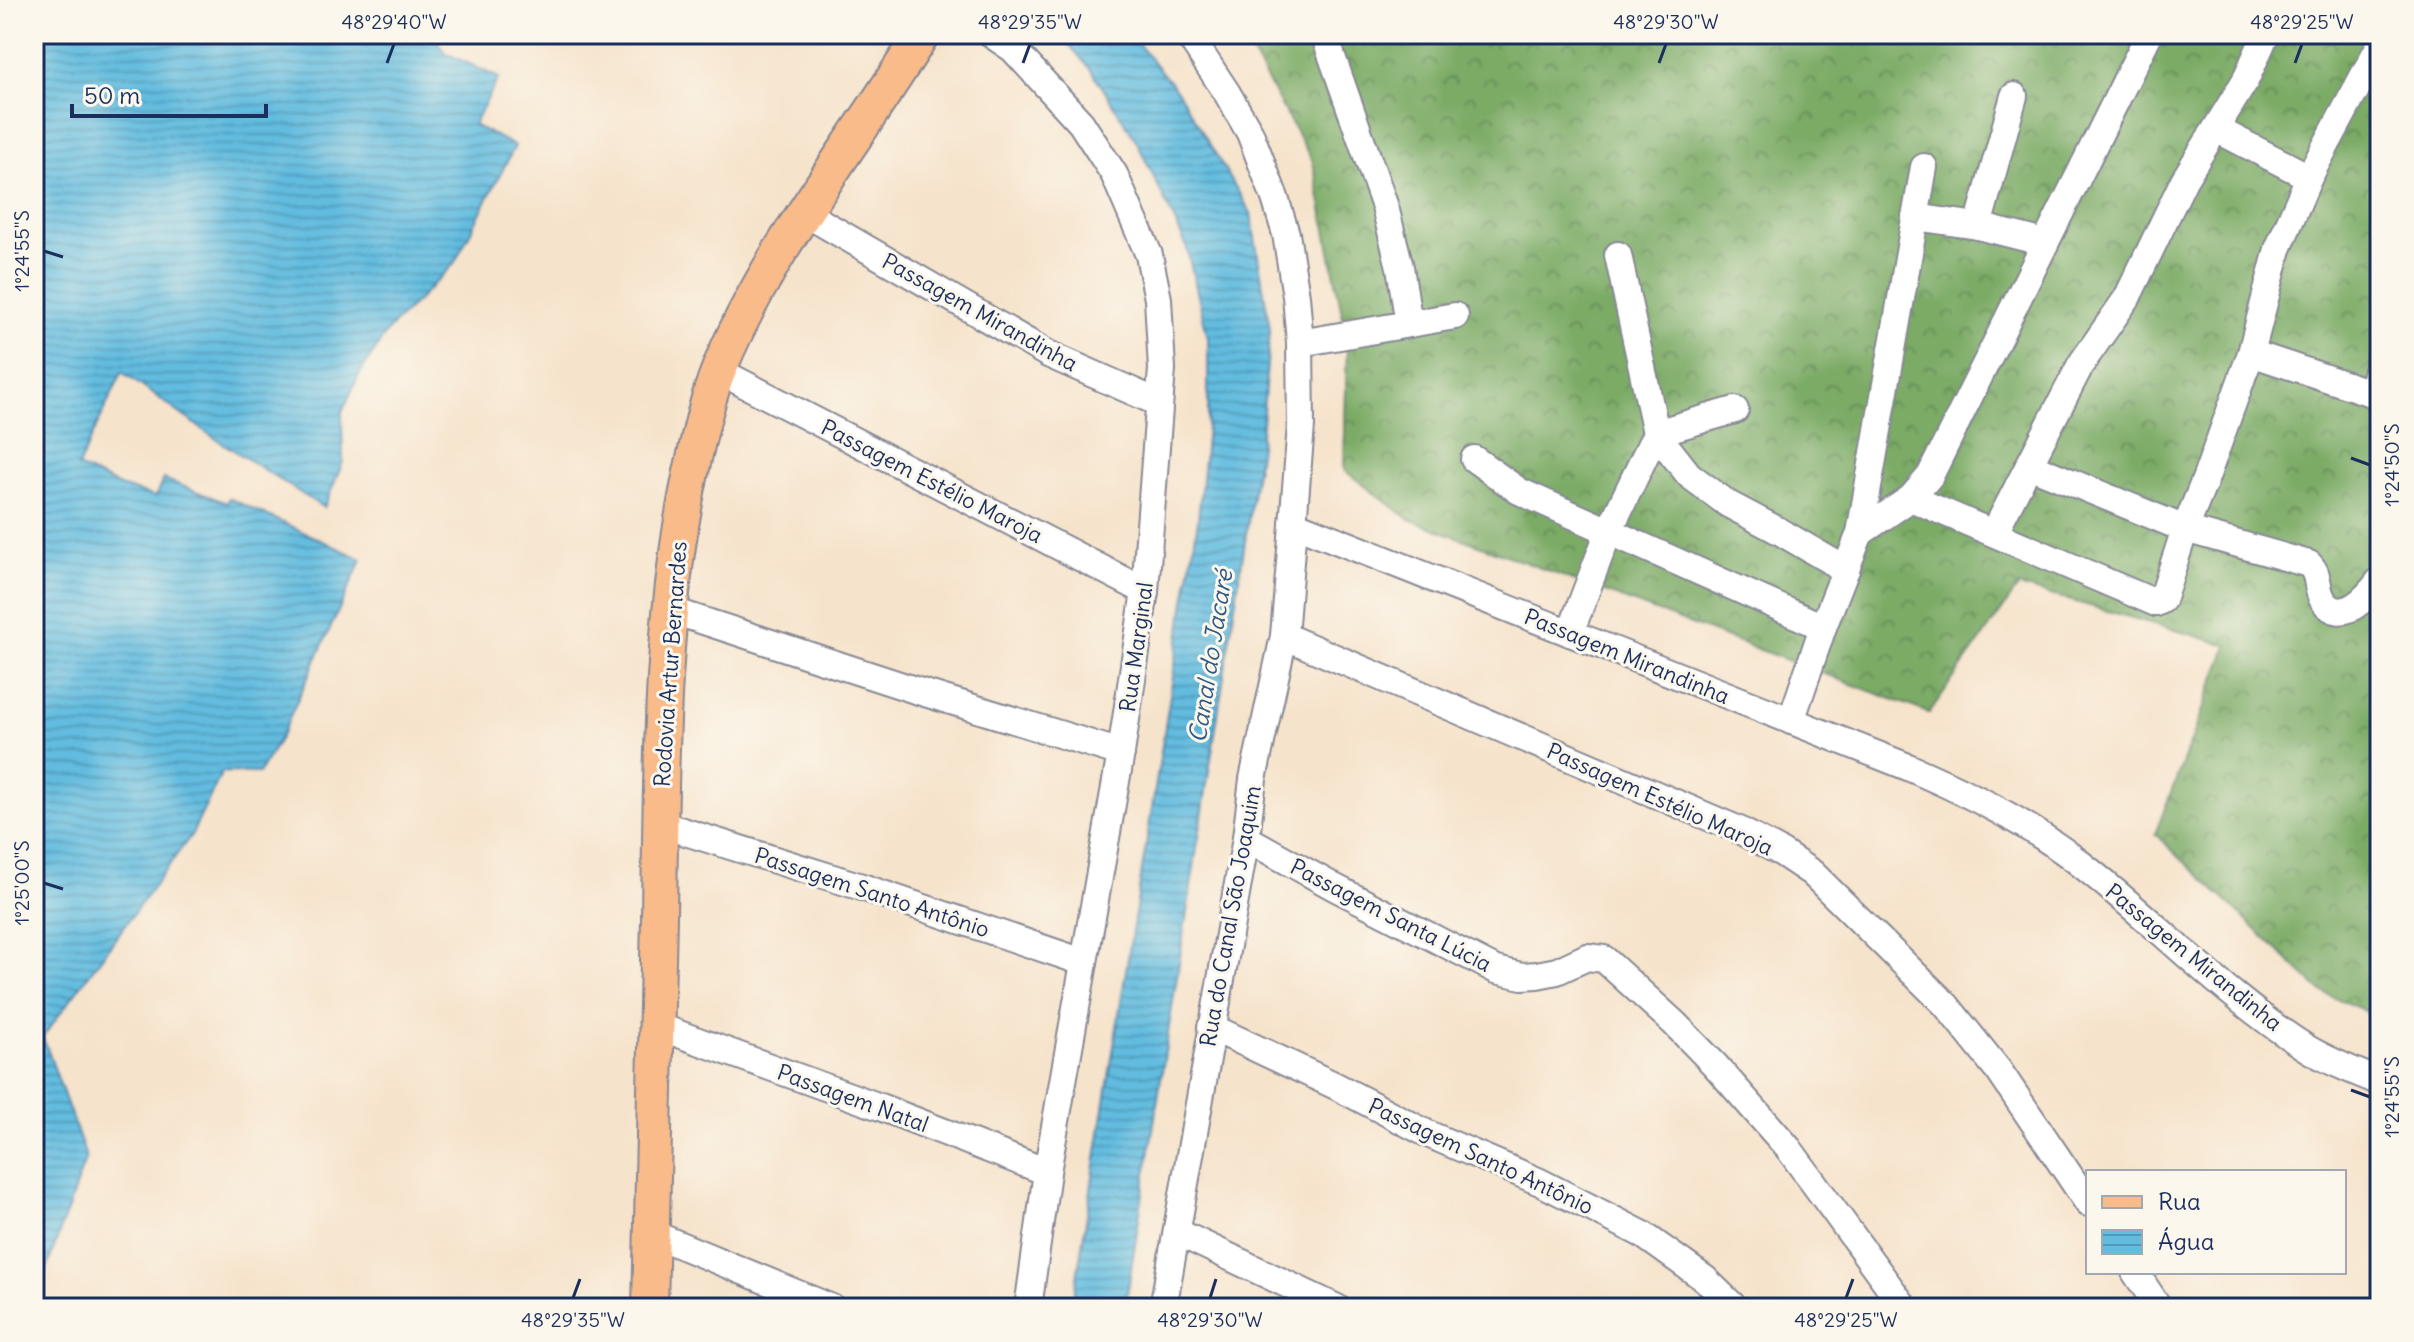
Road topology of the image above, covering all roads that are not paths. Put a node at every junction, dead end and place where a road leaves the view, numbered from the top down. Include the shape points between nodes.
1 (922, 34) edge
2 (991, 34) edge
3 (1188, 34) edge
4 (1324, 34) edge
5 (2149, 34) edge
6 (2266, 34) edge
7 (2380, 45) edge
8 (2014, 96) dead end
9 (2216, 129) junction
10 (1924, 167) dead end
11 (2309, 177) junction
12 (805, 213) junction
13 (1915, 217) junction
14 (1978, 226) junction
15 (2045, 243) junction
16 (1618, 255) dead end
17 (1455, 316) dead end
18 (1409, 324) junction
19 (1300, 343) junction
20 (2251, 353) junction
21 (2380, 357) edge
22 (719, 371) junction
23 (2376, 394) edge
24 (1159, 403) junction
25 (1735, 410) dead end
26 (1656, 433) junction
27 (1474, 459) dead end
28 (2029, 465) junction
29 (1911, 498) junction
30 (1293, 523) junction
31 (2185, 529) junction
32 (1609, 531) junction
33 (1860, 533) junction
34 (1994, 533) junction
35 (1846, 570) junction
36 (2380, 580) edge
37 (1145, 591) junction
38 (670, 610) junction
39 (1823, 627) junction
40 (1570, 633) junction
41 (1284, 636) junction
42 (1791, 721) junction
43 (1121, 753) junction
44 (660, 824) junction
45 (1246, 838) junction
46 (1083, 962) junction
47 (657, 1026) junction
48 (1211, 1027) junction
49 (2380, 1082) edge
50 (1047, 1172) junction
51 (2086, 1200) edge
52 (1177, 1232) junction
53 (651, 1233) junction
54 (2136, 1274) edge
55 (650, 1308) edge
56 (832, 1308) edge
57 (1028, 1308) edge
58 (1163, 1308) edge
59 (1337, 1308) edge
60 (1735, 1308) edge
61 (1905, 1308) edge
62 (2159, 1308) edge

1 - 12 main road, Rodovia Artur Bernardes
2 - 24 street, Rua Marginal via 1013,49 1081,123 1114,174 1149,255 1155,284 1162,369
3 - 19 street via 1250,133 1275,198 1286,234
4 - 18 street via 1385,207
5 - 15 street
6 - 9 street
7 - 11 street
8 - 14 street
9 - 11 street
9 - 28 street via 2184,180 2127,298 2081,364
10 - 13 street
11 - 20 street via 2278,249
12 - 22 main road, Rodovia Artur Bernardes via 742,318
12 - 24 street, Passagem Mirandinha via 1048,354
13 - 14 street
13 - 33 street
14 - 15 street
15 - 29 street via 1930,476
16 - 26 street
17 - 18 street
18 - 19 street
19 - 30 street via 1301,426
20 - 23 street
20 - 31 street
21 - 23 street
22 - 37 street, Passagem Estélio Maroja
22 - 38 main road, Rodovia Artur Bernardes via 678,536
24 - 37 street, Rua Marginal
25 - 26 street
26 - 32 street
26 - 35 street via 1689,475 1728,504
27 - 32 street via 1519,491
28 - 31 street
28 - 34 street
29 - 33 street
29 - 34 street
30 - 40 street, Passagem Mirandinha
30 - 41 street, Rua do Canal São Joaquim
31 - 34 street via 2162,600 2156,603
31 - 36 street via 2309,564 2317,572 2322,599 2341,612 2357,606
32 - 39 street
32 - 40 street
33 - 35 street
35 - 39 street
37 - 43 street, Rua Marginal
38 - 43 street
38 - 44 main road, Rodovia Artur Bernardes
39 - 42 street
40 - 42 street, Passagem Mirandinha
41 - 45 street, Rua do Canal São Joaquim via 1253,779
41 - 51 street, Passagem Estélio Maroja via 1739,830 1812,873 1946,1005 1999,1071
42 - 49 street, Passagem Mirandinha via 1967,793 2032,828 2281,1029 2310,1050
43 - 46 street, Rua Marginal
44 - 46 street, Passagem Santo Antônio
44 - 47 main road, Rodovia Artur Bernardes
45 - 48 street, Rua do Canal São Joaquim
45 - 61 street, Passagem Santa Lúcia via 1496,970 1537,975 1587,957 1604,959 1715,1065 1789,1149
46 - 50 street, Rua Marginal
47 - 50 street, Passagem Natal
47 - 53 main road, Rodovia Artur Bernardes
48 - 52 street, Rua do Canal São Joaquim
48 - 60 street, Passagem Santo Antônio via 1642,1234 1705,1279
50 - 57 street, Rua Marginal
52 - 58 street, Rua do Canal São Joaquim
52 - 59 street
53 - 55 main road, Rodovia Artur Bernardes
53 - 56 street
54 - 62 street

